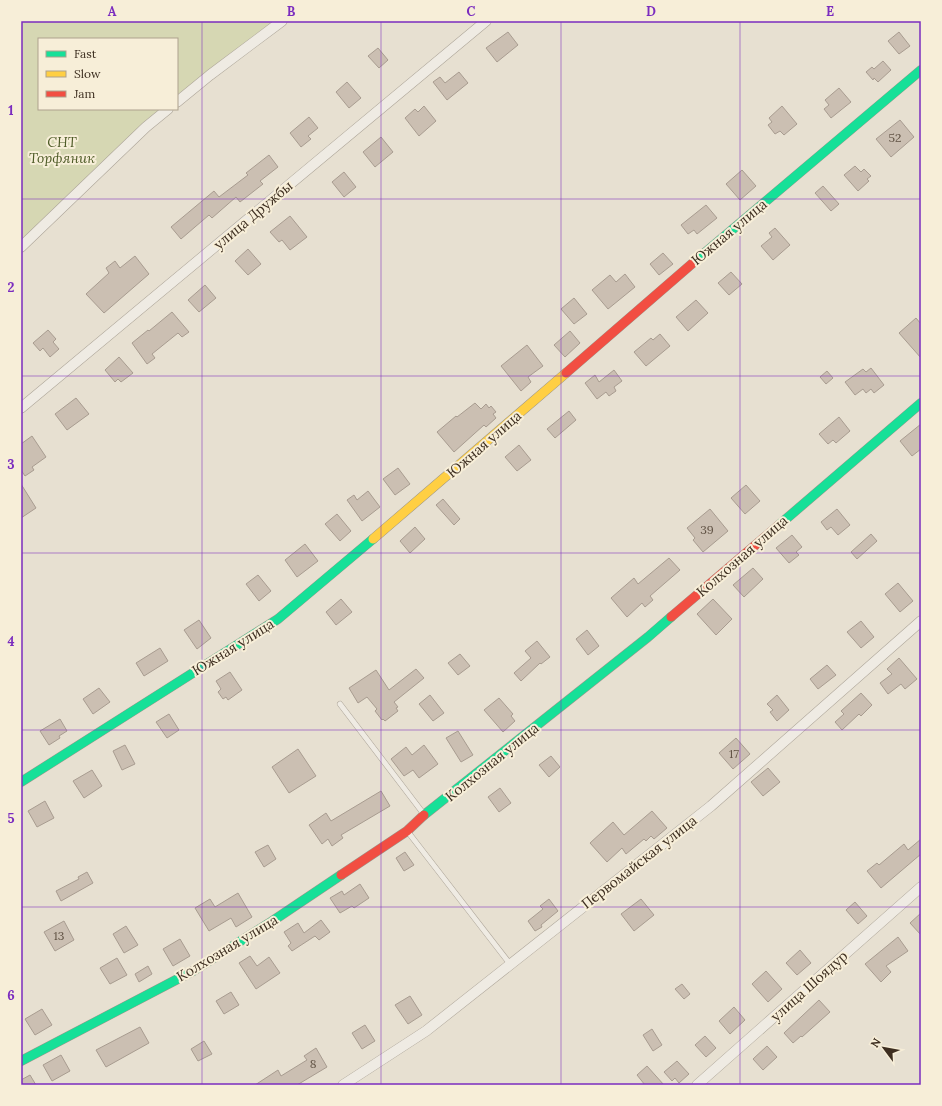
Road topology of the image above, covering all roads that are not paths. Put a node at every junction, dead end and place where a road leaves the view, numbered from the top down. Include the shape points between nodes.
1 (282, 21) edge
2 (486, 21) edge
3 (921, 70) edge
4 (178, 101) edge
5 (167, 110) edge
6 (21, 247) edge
7 (921, 403) edge
8 (21, 408) edge
9 (921, 621) edge
10 (340, 704) dead end
11 (21, 782) edge
12 (424, 815) junction
13 (407, 831) junction
14 (921, 887) edge
15 (510, 964) junction
16 (21, 1061) edge
17 (343, 1085) edge
18 (697, 1085) edge

1 - 4 street
2 - 8 street, улица Дружбы
3 - 11 street, Южная улица via 278,619
5 - 6 street
7 - 12 street, Колхозная улица via 648,637
9 - 15 street, Первомайская улица via 711,806
10 - 12 lane
12 - 13 street, Колхозная улица
13 - 15 lane
13 - 16 street, Колхозная улица via 193,971
14 - 18 street, улица Шоядур
15 - 17 street, Первомайская улица via 426,1031

